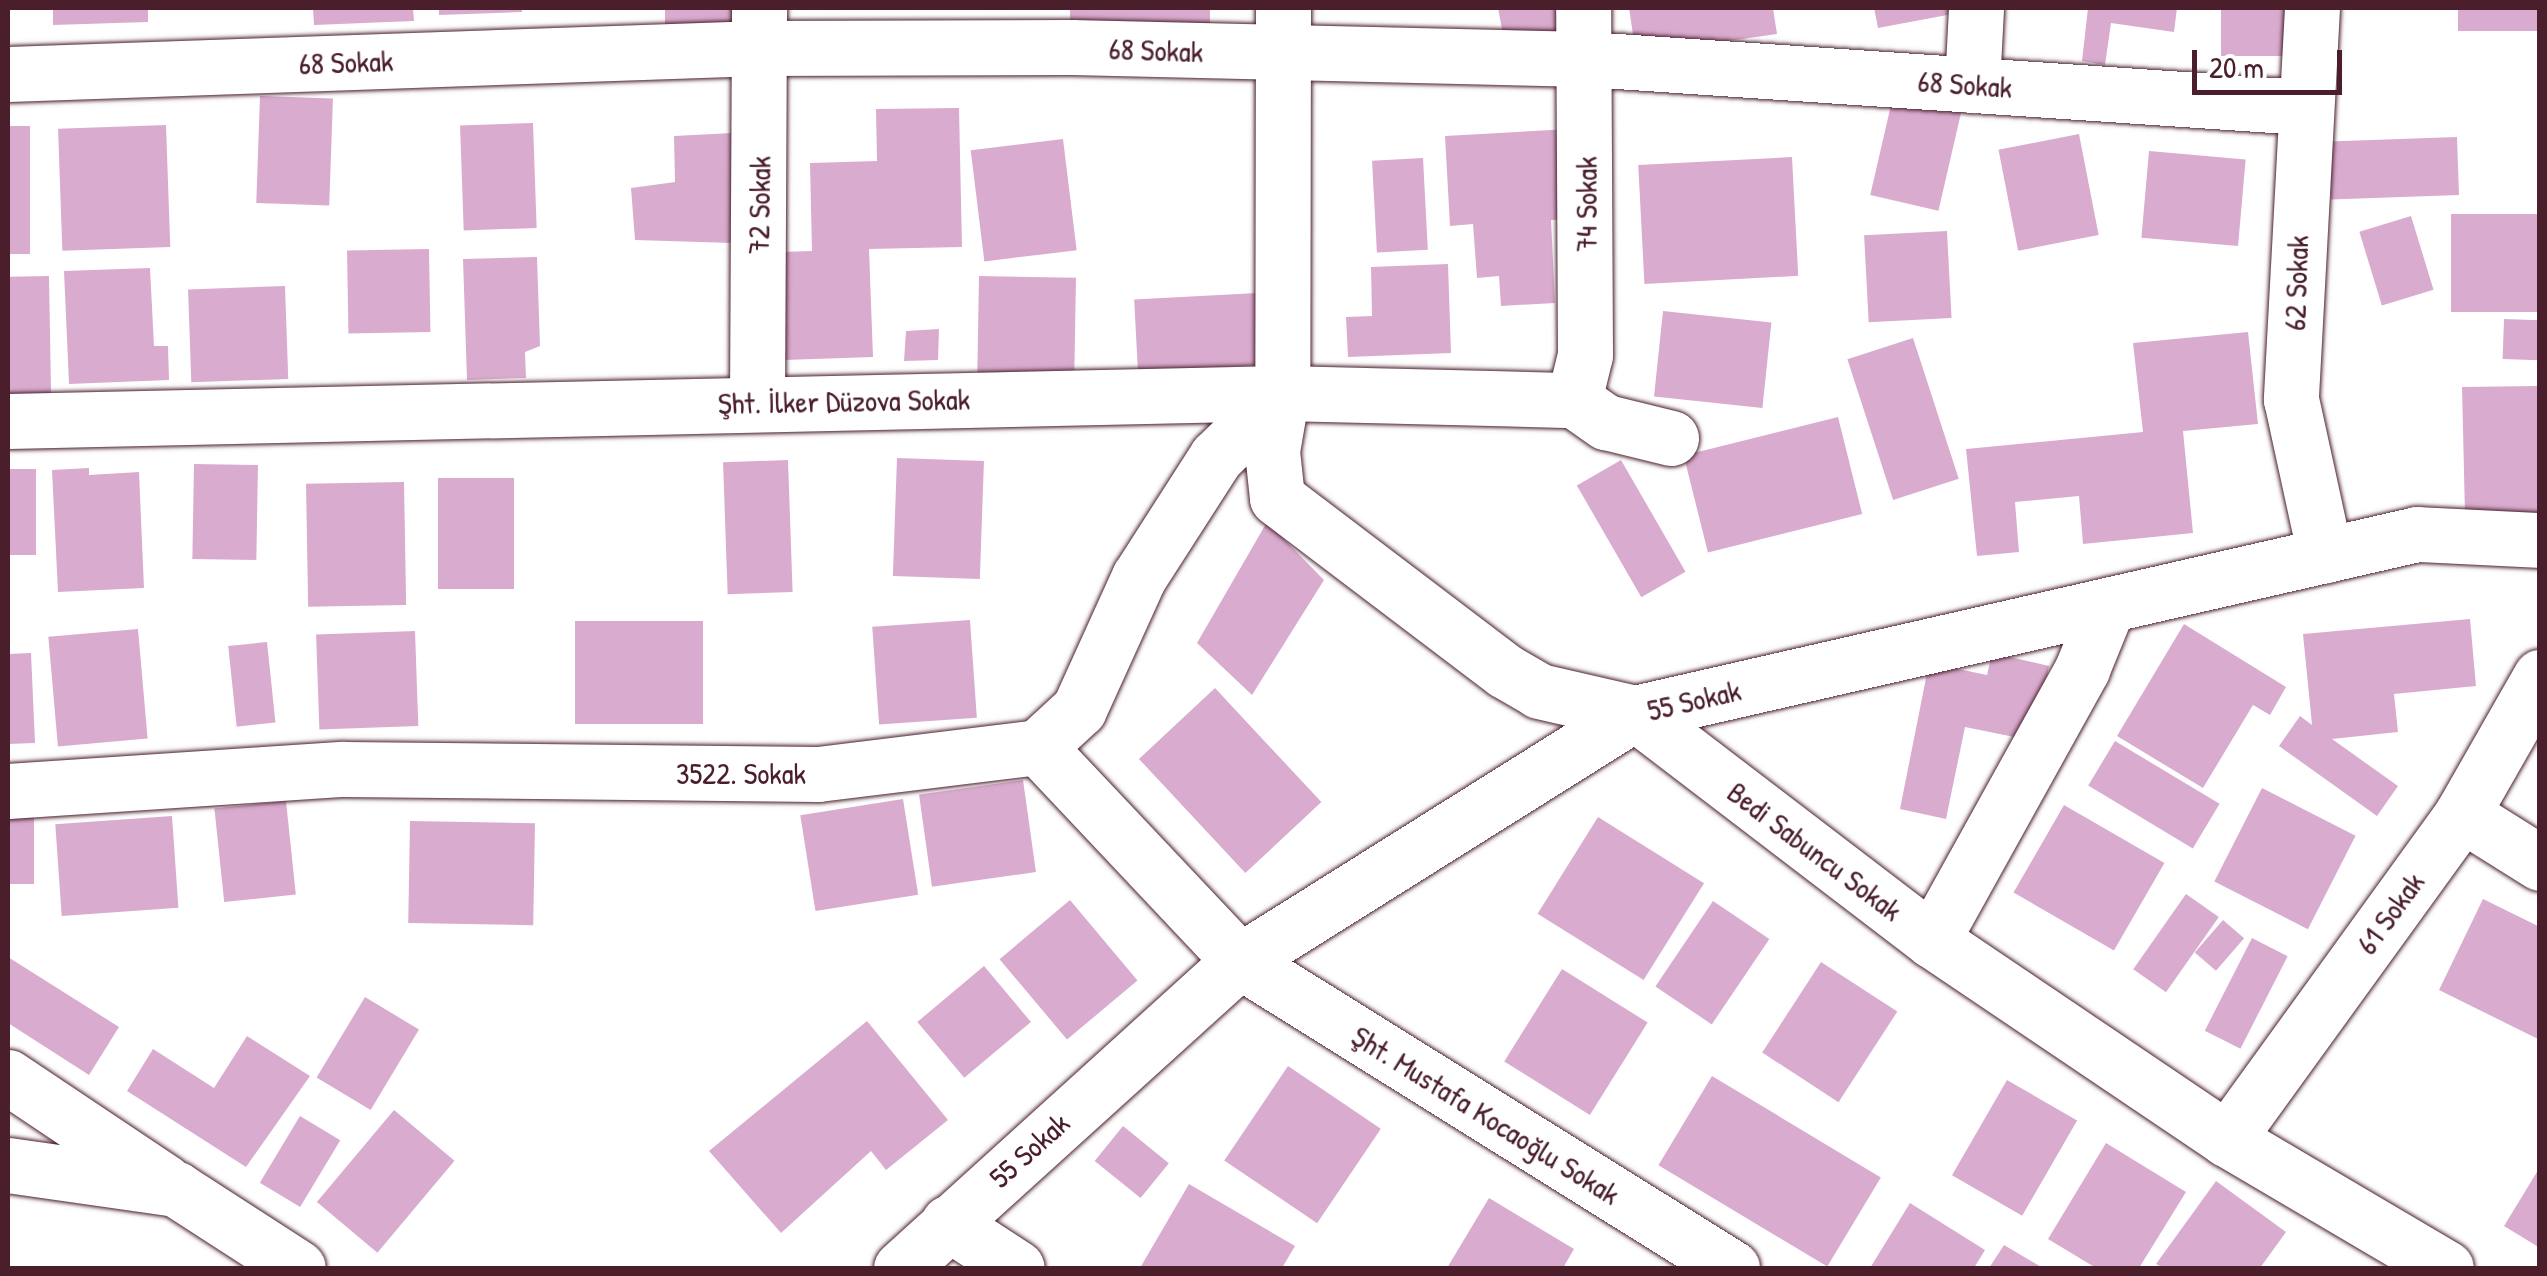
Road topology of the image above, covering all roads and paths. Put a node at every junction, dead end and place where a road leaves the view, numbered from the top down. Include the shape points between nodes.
1 (1976, 8) edge
2 (2312, 8) edge
3 (760, 28) edge
4 (1284, 31) edge
5 (1585, 33) edge
6 (8, 74) edge
7 (1972, 85) junction
8 (2302, 107) junction
9 (1282, 393) junction
10 (1574, 400) junction
11 (758, 402) junction
12 (8, 421) edge
13 (1671, 438) dead end
14 (2540, 540) edge
15 (2325, 555) junction
16 (2108, 605) junction
17 (2540, 677) edge
18 (1635, 713) junction
19 (1038, 747) junction
20 (8, 791) edge
21 (2462, 814) junction
22 (2540, 863) edge
23 (1932, 940) junction
24 (1240, 962) junction
25 (8, 1076) edge
26 (2227, 1140) junction
27 (8, 1165) edge
28 (176, 1189) junction
29 (948, 1223) junction
30 (298, 1268) edge
31 (901, 1268) edge
32 (1017, 1268) edge
33 (1732, 1268) edge
34 (2446, 1268) edge

1 - 7 street
2 - 8 street, 62 Sokak
3 - 4 street, 68 Sokak
3 - 6 street, 68 Sokak
3 - 11 street, 72 Sokak
4 - 5 street, 68 Sokak
4 - 9 street
5 - 7 street, 68 Sokak
5 - 10 street, 74 Sokak via 1584,356
7 - 8 street, 68 Sokak
8 - 15 street, 62 Sokak via 2291,399
9 - 10 street, Şht. İlker Düzova Sokak
9 - 11 street, Şht. İlker Düzova Sokak
9 - 18 street, Bedi Sabuncu Sokak via 1272,451 1277,498 1539,692
9 - 19 street via 1216,457 1139,577 1079,709
10 - 13 street, Şht. İlker Düzova Sokak via 1606,422
11 - 12 street, Şht. İlker Düzova Sokak
14 - 15 street, 55 Sokak via 2416,534
15 - 16 street, 55 Sokak
16 - 18 street, 55 Sokak
16 - 23 street via 2082,669
17 - 21 street, 61 Sokak
18 - 23 street, Bedi Sabuncu Sokak
18 - 24 street, 55 Sokak
19 - 20 street, 3522. Sokak via 818,774 343,769
19 - 24 street, Şht. Mustafa Kocaoğlu Sokak
21 - 22 street
21 - 26 street, 61 Sokak
23 - 26 street, Bedi Sabuncu Sokak
24 - 29 street, 55 Sokak
24 - 33 street, Şht. Mustafa Kocaoğlu Sokak
25 - 28 street
26 - 34 street, Bedi Sabuncu Sokak
27 - 28 street
28 - 30 street
29 - 31 street, 55 Sokak
29 - 32 street

